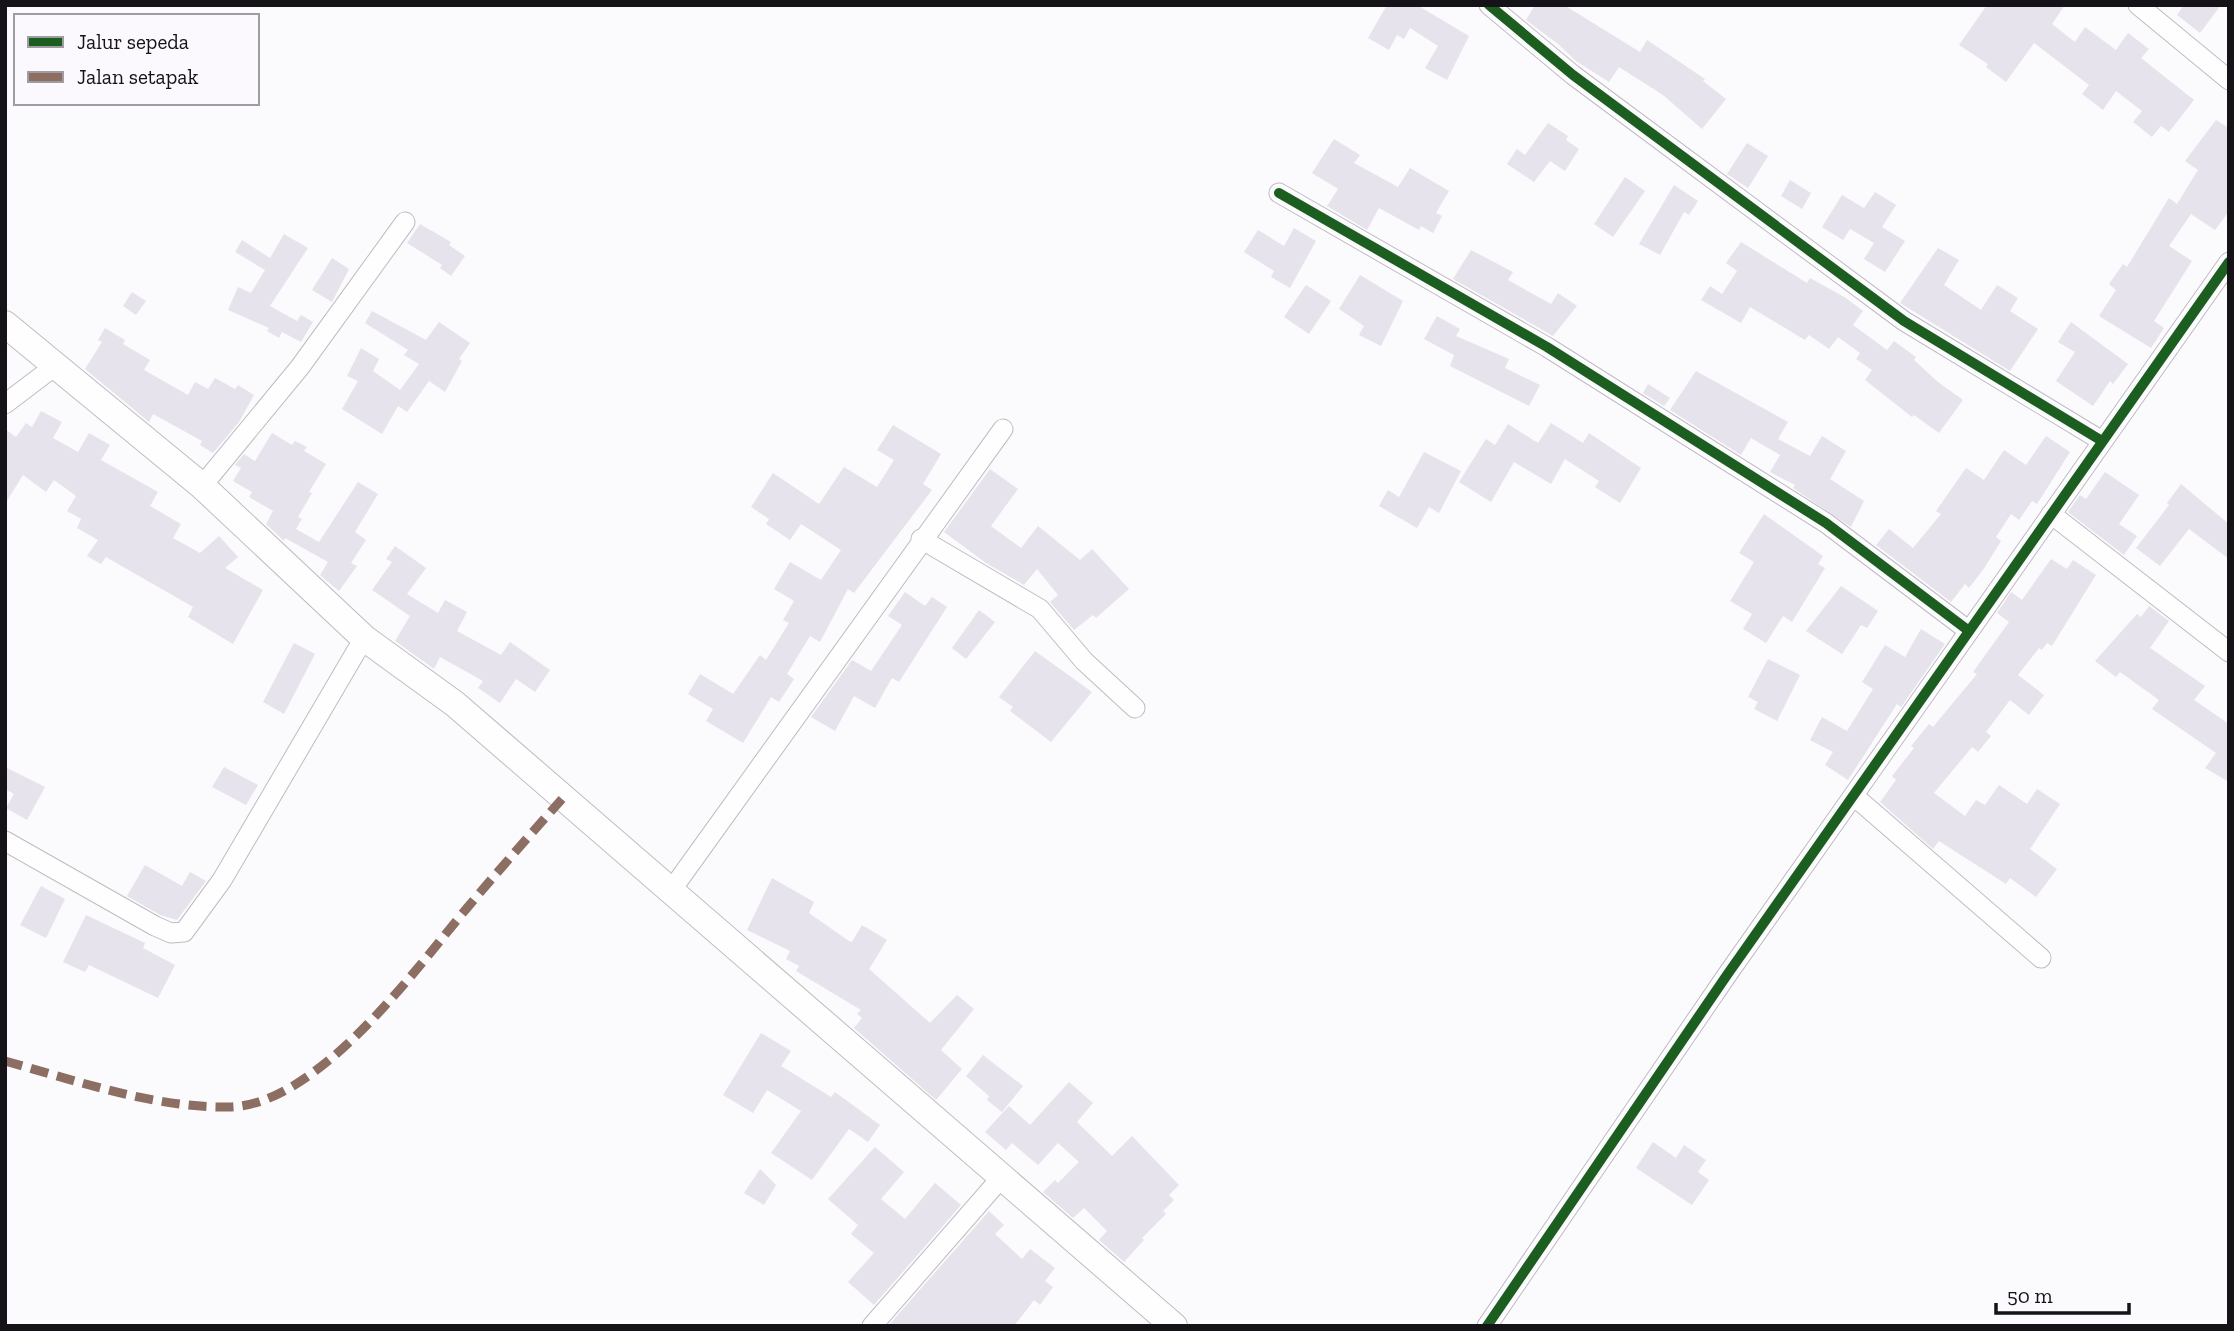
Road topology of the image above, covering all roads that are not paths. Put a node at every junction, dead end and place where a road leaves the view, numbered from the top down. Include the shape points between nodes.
1 (1489, 5) edge
2 (2138, 5) edge
3 (2229, 80) edge
4 (1279, 193) dead end
5 (404, 222) dead end
6 (2229, 262) edge
7 (5, 324) edge
8 (55, 366) junction
9 (5, 404) edge
10 (1003, 429) dead end
11 (2102, 441) junction
12 (202, 486) junction
13 (2051, 514) junction
14 (922, 539) junction
15 (1969, 631) junction
16 (363, 638) junction
17 (2229, 652) edge
18 (1135, 708) dead end
19 (1854, 796) junction
20 (5, 841) edge
21 (670, 892) junction
22 (2040, 958) dead end
23 (1001, 1178) junction
24 (872, 1326) edge
25 (1174, 1326) edge
26 (1487, 1326) edge

1 - 11 street via 1584,83 1904,320
2 - 3 street
4 - 15 street via 1547,347 1814,515
5 - 12 street via 300,367
6 - 11 street
7 - 8 main road
8 - 9 street
8 - 12 main road
10 - 14 street
11 - 13 street
12 - 16 main road
13 - 15 street
13 - 17 street
14 - 18 street via 1040,608 1084,661
14 - 21 street
15 - 19 street
16 - 20 street via 222,880 184,932 171,933 155,926
16 - 21 main road via 455,705
19 - 22 street
19 - 26 street
21 - 23 main road
23 - 24 street
23 - 25 main road

